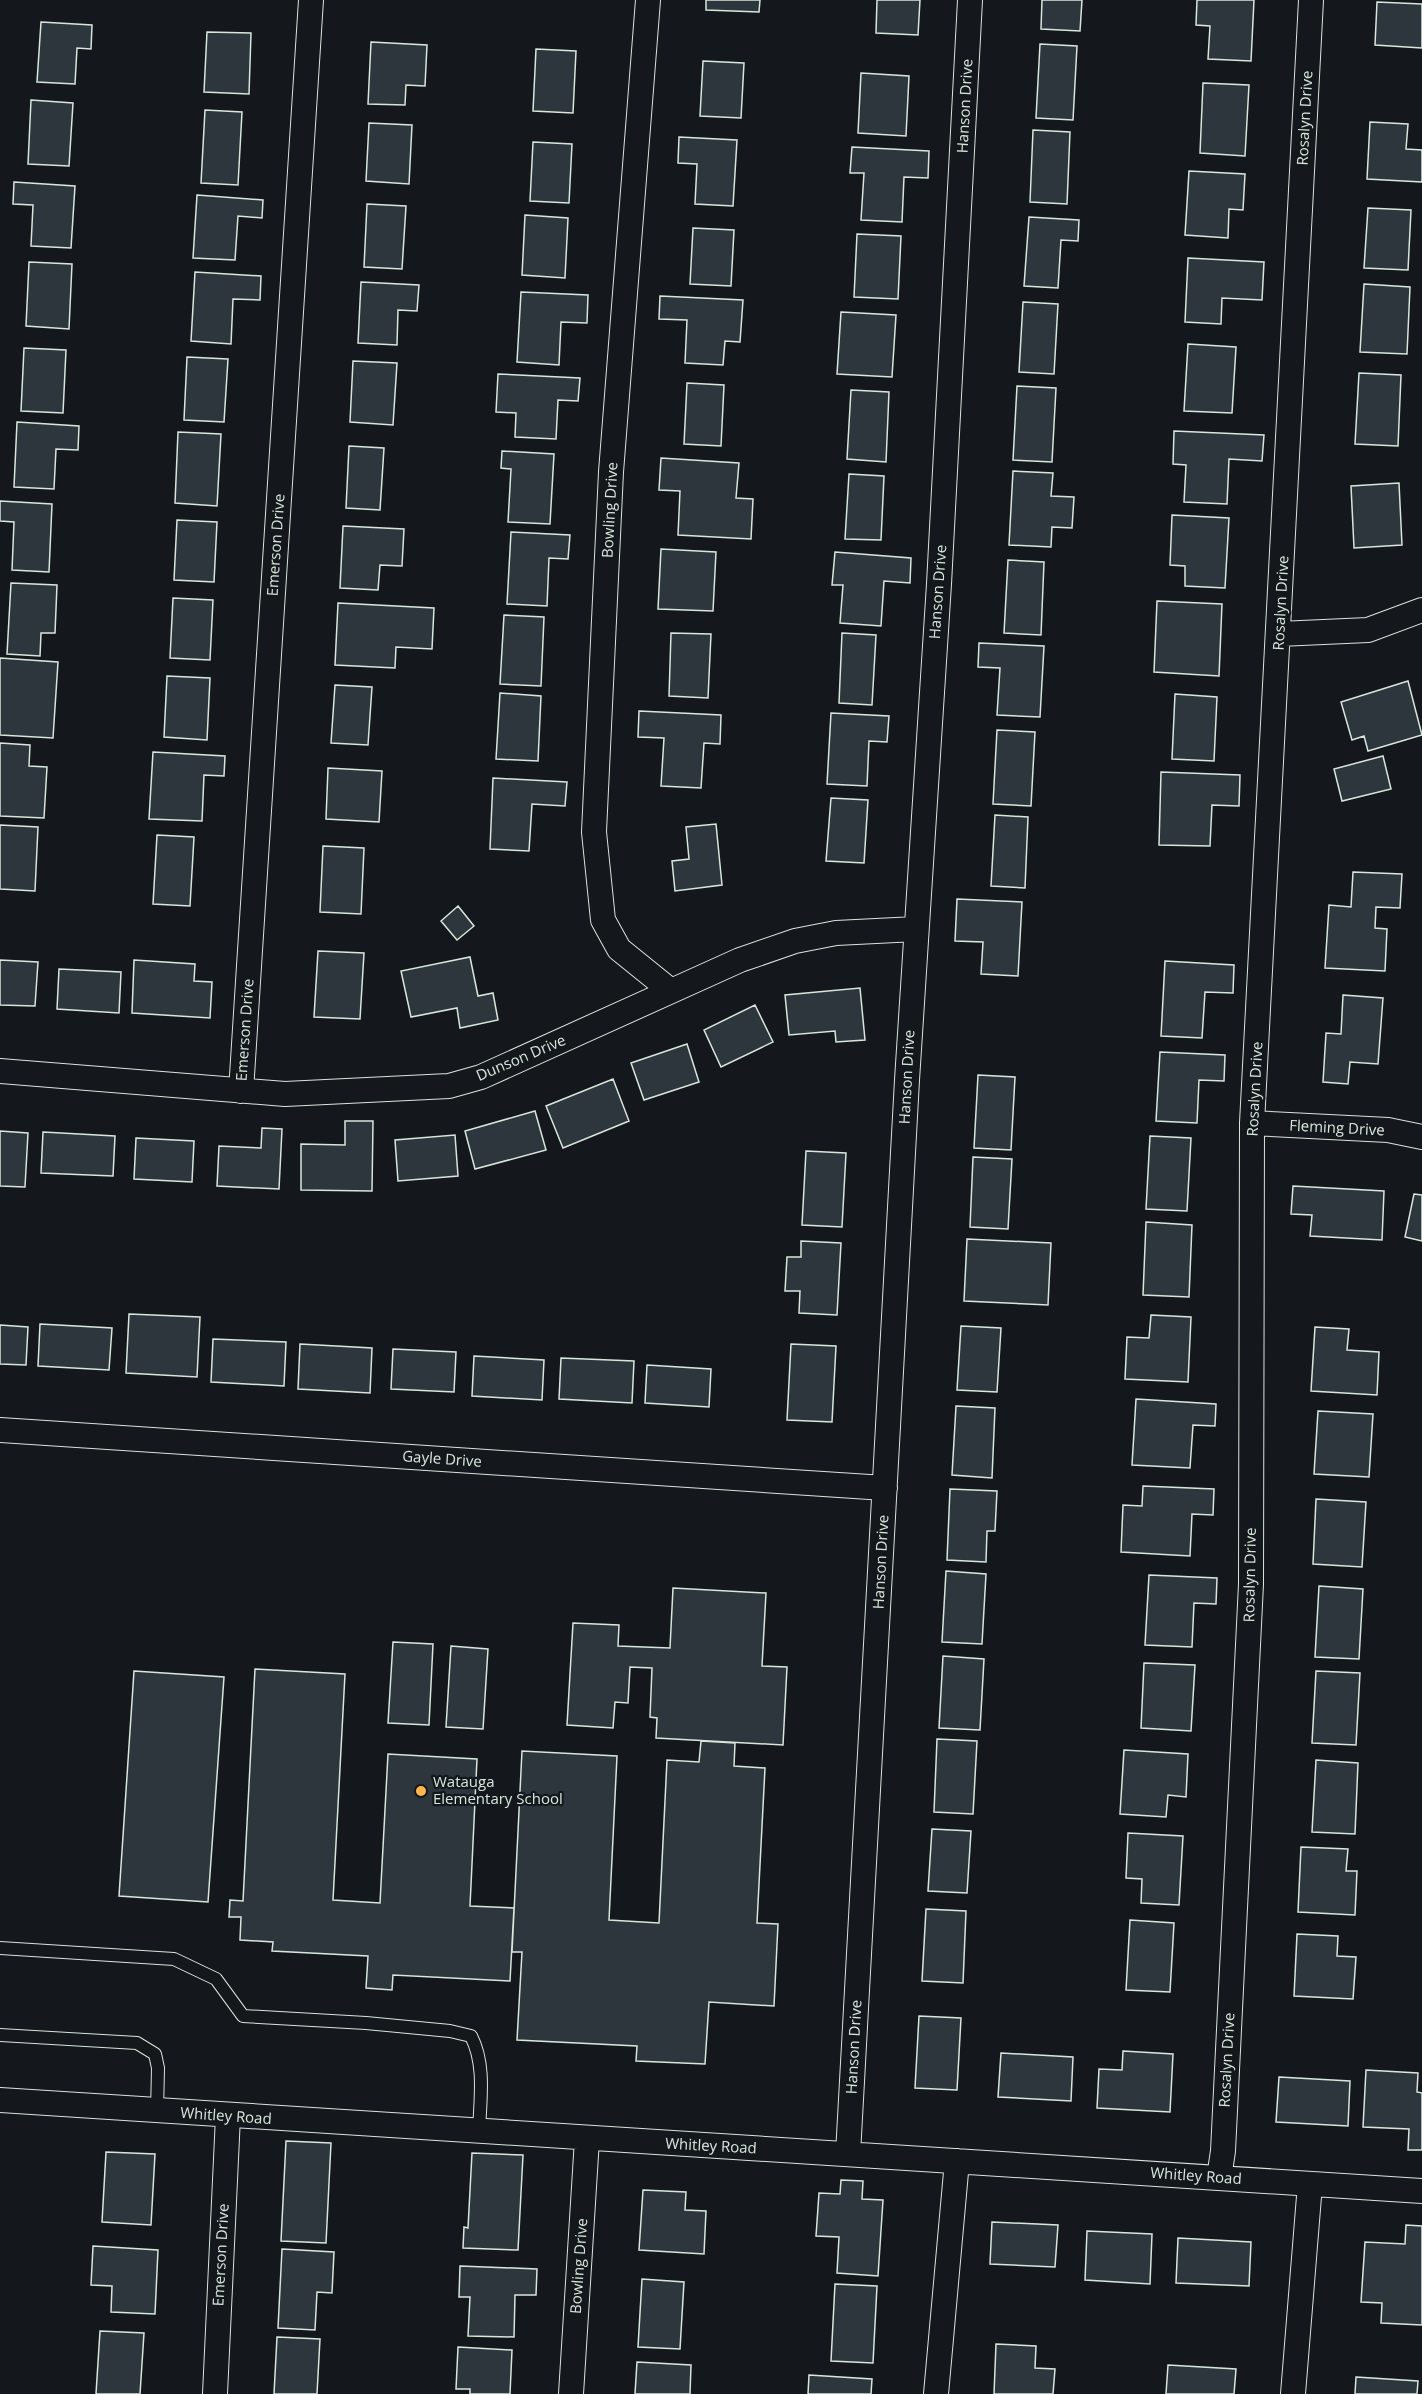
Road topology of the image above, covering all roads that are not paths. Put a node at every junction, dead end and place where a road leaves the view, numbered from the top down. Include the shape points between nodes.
1 (311, 0) edge
2 (648, 0) edge
3 (970, 0) edge
4 (1311, 0) edge
5 (1422, 610) edge
6 (1279, 634) junction
7 (916, 929) junction
8 (672, 991) junction
9 (0, 1071) edge
10 (241, 1091) junction
11 (1252, 1123) junction
12 (1422, 1137) edge
13 (0, 1430) edge
14 (885, 1488) junction
15 (0, 1948) edge
16 (0, 2035) edge
17 (0, 2100) edge
18 (158, 2112) junction
19 (228, 2116) junction
20 (479, 2132) junction
21 (587, 2139) junction
22 (848, 2154) junction
23 (957, 2161) junction
24 (1219, 2178) junction
25 (1310, 2184) junction
26 (1422, 2191) edge
27 (215, 2394) edge
28 (571, 2394) edge
29 (936, 2394) edge
30 (1293, 2394) edge

1 - 10 street, Emerson Drive
2 - 8 street, Bowling Drive via 611,472 594,832 603,920 619,949
3 - 7 street, Hanson Drive
4 - 6 street, Rosalyn Drive
5 - 6 street via 1368,630
6 - 11 street, Rosalyn Drive
7 - 8 street, Dunson Drive via 836,933 795,941 740,960
7 - 14 street, Hanson Drive
8 - 10 street, Dunson Drive via 481,1077 449,1086 285,1094
9 - 10 street, Dunson Drive
11 - 12 street, Fleming Drive via 1388,1130
11 - 24 street, Rosalyn Drive via 1251,1584
13 - 14 street, Gayle Drive
14 - 22 street, Hanson Drive
15 - 20 lane via 174,1959 216,1979 243,2016 377,2024 471,2036 479,2052 481,2074
16 - 18 lane via 137,2043 156,2054
17 - 18 street, Whitley Road
18 - 19 street, Whitley Road
19 - 20 street, Whitley Road
19 - 27 street, Emerson Drive
20 - 21 street, Whitley Road
21 - 22 street, Whitley Road
21 - 28 street, Bowling Drive
22 - 23 street, Whitley Road
23 - 24 street, Whitley Road
23 - 29 street
24 - 25 street, Whitley Road
25 - 26 street, Whitley Road
25 - 30 street

